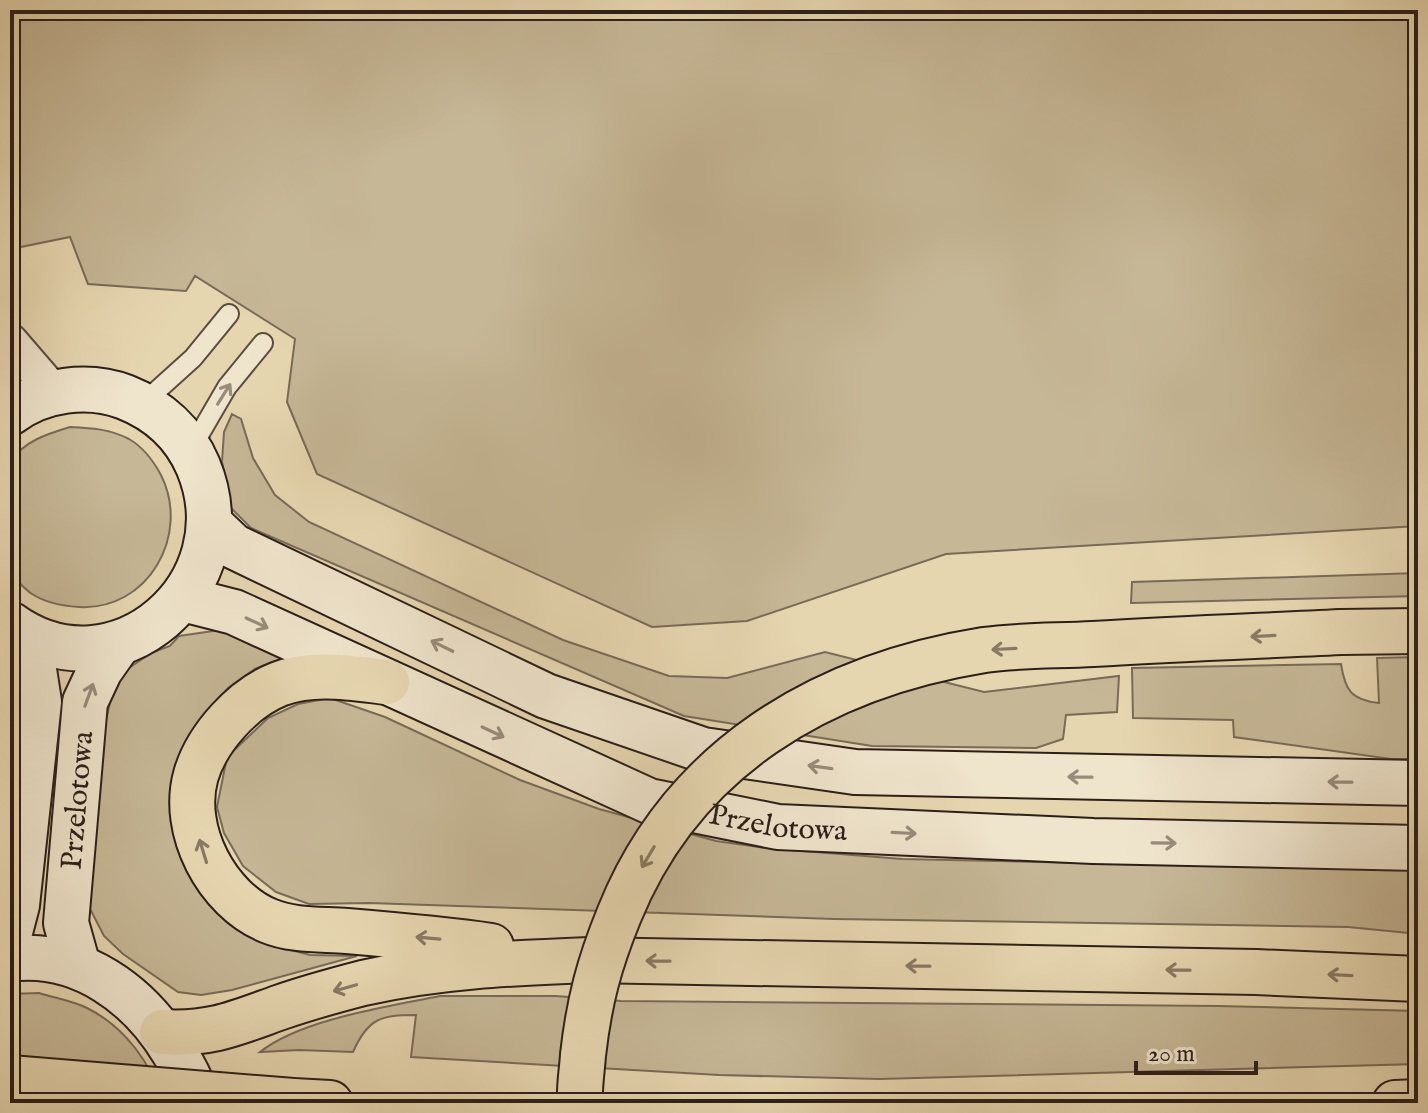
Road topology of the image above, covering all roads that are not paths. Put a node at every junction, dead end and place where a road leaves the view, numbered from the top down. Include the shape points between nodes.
1 (229, 314) dead end
2 (10, 341) edge
3 (263, 343) dead end
4 (54, 392) junction
5 (142, 404) junction
6 (10, 413) edge
7 (191, 449) junction
8 (211, 525) junction
9 (183, 599) junction
10 (16, 629) edge
11 (1418, 631) edge
12 (119, 643) junction
13 (387, 682) junction
14 (1418, 783) edge
15 (1418, 848) edge
16 (10, 932) edge
17 (10, 959) edge
18 (589, 960) junction
19 (78, 966) junction
20 (1418, 979) edge
21 (162, 1032) junction
22 (10, 1078) edge
23 (312, 1102) edge
24 (1418, 1102) edge
25 (197, 1103) edge
26 (580, 1103) edge
27 (1395, 1103) edge

1 - 5 lane via 193,358
2 - 4 street
7 -> 3 lane via 227,387
4 - 5 street, Przelotowa via 114,393
4 - 6 street, Przelotowa
5 - 7 street, Przelotowa via 170,424
7 - 8 street, Przelotowa via 207,486
8 - 9 street, Przelotowa via 202,564
14 -> 8 street, Przelotowa via 855,772 703,750 546,696 233,546
9 - 12 street, Przelotowa via 154,626
9 -> 13 street, Przelotowa via 234,612
10 - 12 street, Przelotowa via 69,647
10 - 16 street, Przelotowa via 34,670 39,702
11 -> 26 highway, bridge via 985,650 898,670 808,706 764,731 715,772 647,857 605,950 588,1008
19 -> 12 street, Przelotowa via 66,923 85,702
13 -> 15 street, Przelotowa via 649,801 778,827
18 -> 13 highway via 449,940 299,928 248,909 218,881 206,863 192,799 196,775 223,725 280,683 335,675
17 - 19 street via 50,959
20 -> 18 highway
18 -> 21 highway via 424,970 360,984 230,1027 191,1034
19 - 21 street via 131,998
21 - 25 street via 193,1083
22 - 23 highway, bridge
24 - 27 highway

